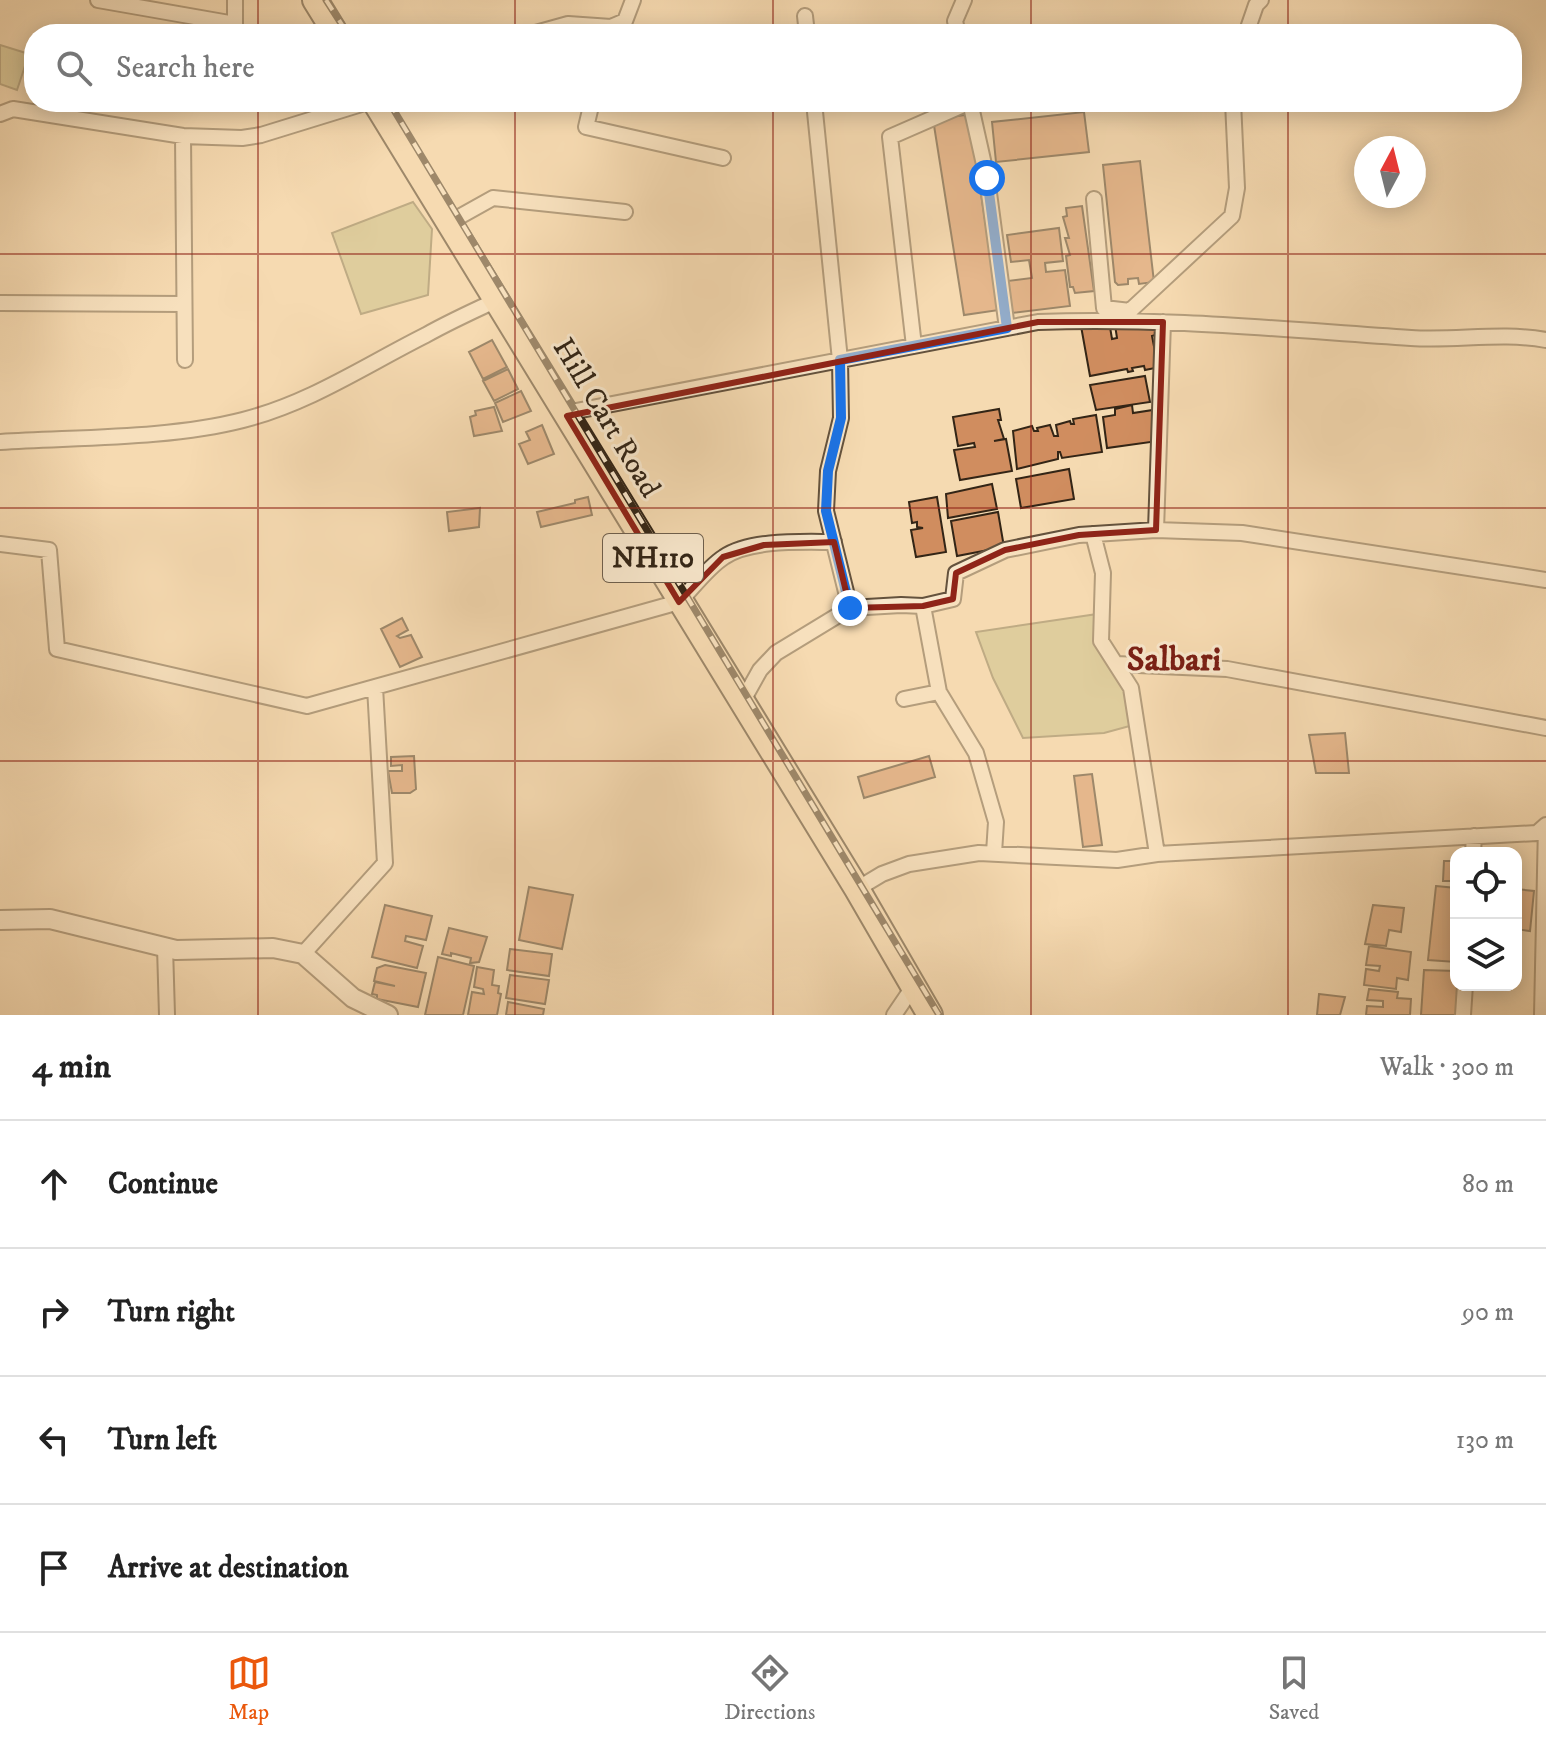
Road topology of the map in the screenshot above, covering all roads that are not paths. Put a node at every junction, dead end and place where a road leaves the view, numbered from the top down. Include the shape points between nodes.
1 (98, 0) edge
2 (235, 0) edge
3 (315, 0) edge
4 (633, 0) edge
5 (964, 0) edge
6 (1254, 2) edge
7 (805, 16) dead end
8 (330, 24) edge
9 (620, 24) edge
10 (806, 24) edge
11 (956, 24) edge
12 (1248, 24) edge
13 (24, 111) edge
14 (32, 112) edge
15 (335, 112) edge
16 (381, 112) edge
17 (590, 112) edge
18 (815, 112) edge
19 (947, 112) edge
20 (972, 112) edge
21 (1233, 112) edge
22 (0, 114) edge
23 (183, 136) junction
24 (723, 158) dead end
25 (1094, 199) dead end
26 (625, 212) dead end
27 (450, 222) junction
28 (497, 300) junction
29 (0, 303) edge
30 (184, 304) junction
31 (1124, 316) junction
32 (1163, 322) junction
33 (1007, 328) junction
34 (1546, 340) edge
35 (914, 346) junction
36 (185, 360) dead end
37 (840, 360) junction
38 (567, 416) junction
39 (0, 442) edge
40 (1156, 530) junction
41 (1093, 534) junction
42 (834, 542) junction
43 (0, 544) edge
44 (1546, 580) edge
45 (679, 602) junction
46 (923, 606) junction
47 (850, 608) junction
48 (1116, 664) junction
49 (375, 687) junction
50 (939, 692) junction
51 (904, 699) dead end
52 (741, 704) junction
53 (1546, 728) edge
54 (1546, 825) edge
55 (1474, 836) junction
56 (1473, 847) edge
57 (994, 853) junction
58 (1157, 854) junction
59 (857, 889) junction
60 (0, 920) edge
61 (165, 947) junction
62 (303, 954) junction
63 (913, 987) junction
64 (1465, 991) edge
65 (385, 1014) edge
66 (167, 1015) edge
67 (894, 1015) edge
68 (930, 1015) edge
69 (1463, 1015) edge
70 (1542, 1015) edge

1 - 2 street via 235,24
3 - 8 highway
4 - 9 street
5 - 11 street
6 - 12 street
7 - 10 street
13 - 22 street
14 - 23 street
15 - 23 street via 253,137
16 - 27 highway, Hill Cart Road / NH110
17 - 24 street via 586,127
18 - 37 street
19 - 35 street via 890,137
20 - 33 street via 987,178
21 - 31 street via 1237,188 1232,216
23 - 30 street
25 - 31 street via 1104,308
26 - 27 street via 493,198
27 - 28 highway, Hill Cart Road / NH110
28 - 38 highway, Hill Cart Road / NH110
28 - 39 street via 314,395 243,420 132,435
29 - 30 street
30 - 36 street
31 - 32 street
31 - 33 street
32 - 34 street via 1408,338
32 - 40 street
33 - 35 street
35 - 37 street
37 - 38 street
37 - 42 street via 841,418 826,502
38 - 45 highway, Hill Cart Road / NH110
40 - 41 street
40 - 44 street via 1242,533
41 - 46 street via 1005,550 956,573 953,599
41 - 48 street via 1103,573 1101,641
42 - 45 street via 738,551 723,557
42 - 47 street
43 - 49 street via 49,550 57,649 307,706
45 - 49 street
45 - 52 highway, Hill Cart Road / NH110
46 - 47 street
46 - 50 street
47 - 52 street via 776,653
48 - 53 street via 1227,669
48 - 58 street via 1131,688
49 - 62 street via 385,863
50 - 51 street
50 - 57 street via 976,753 996,822
52 - 59 highway, Hill Cart Road / NH110
54 - 55 street via 1537,833
54 - 70 street
55 - 56 street
55 - 58 street
57 - 58 street via 1117,860
57 - 59 street via 909,864
59 - 63 highway, Hill Cart Road / NH110
60 - 61 street via 50,919
61 - 62 street via 273,948
61 - 66 street
62 - 65 street via 353,998
63 - 67 street
63 - 68 highway, Hill Cart Road / NH110
64 - 69 street

